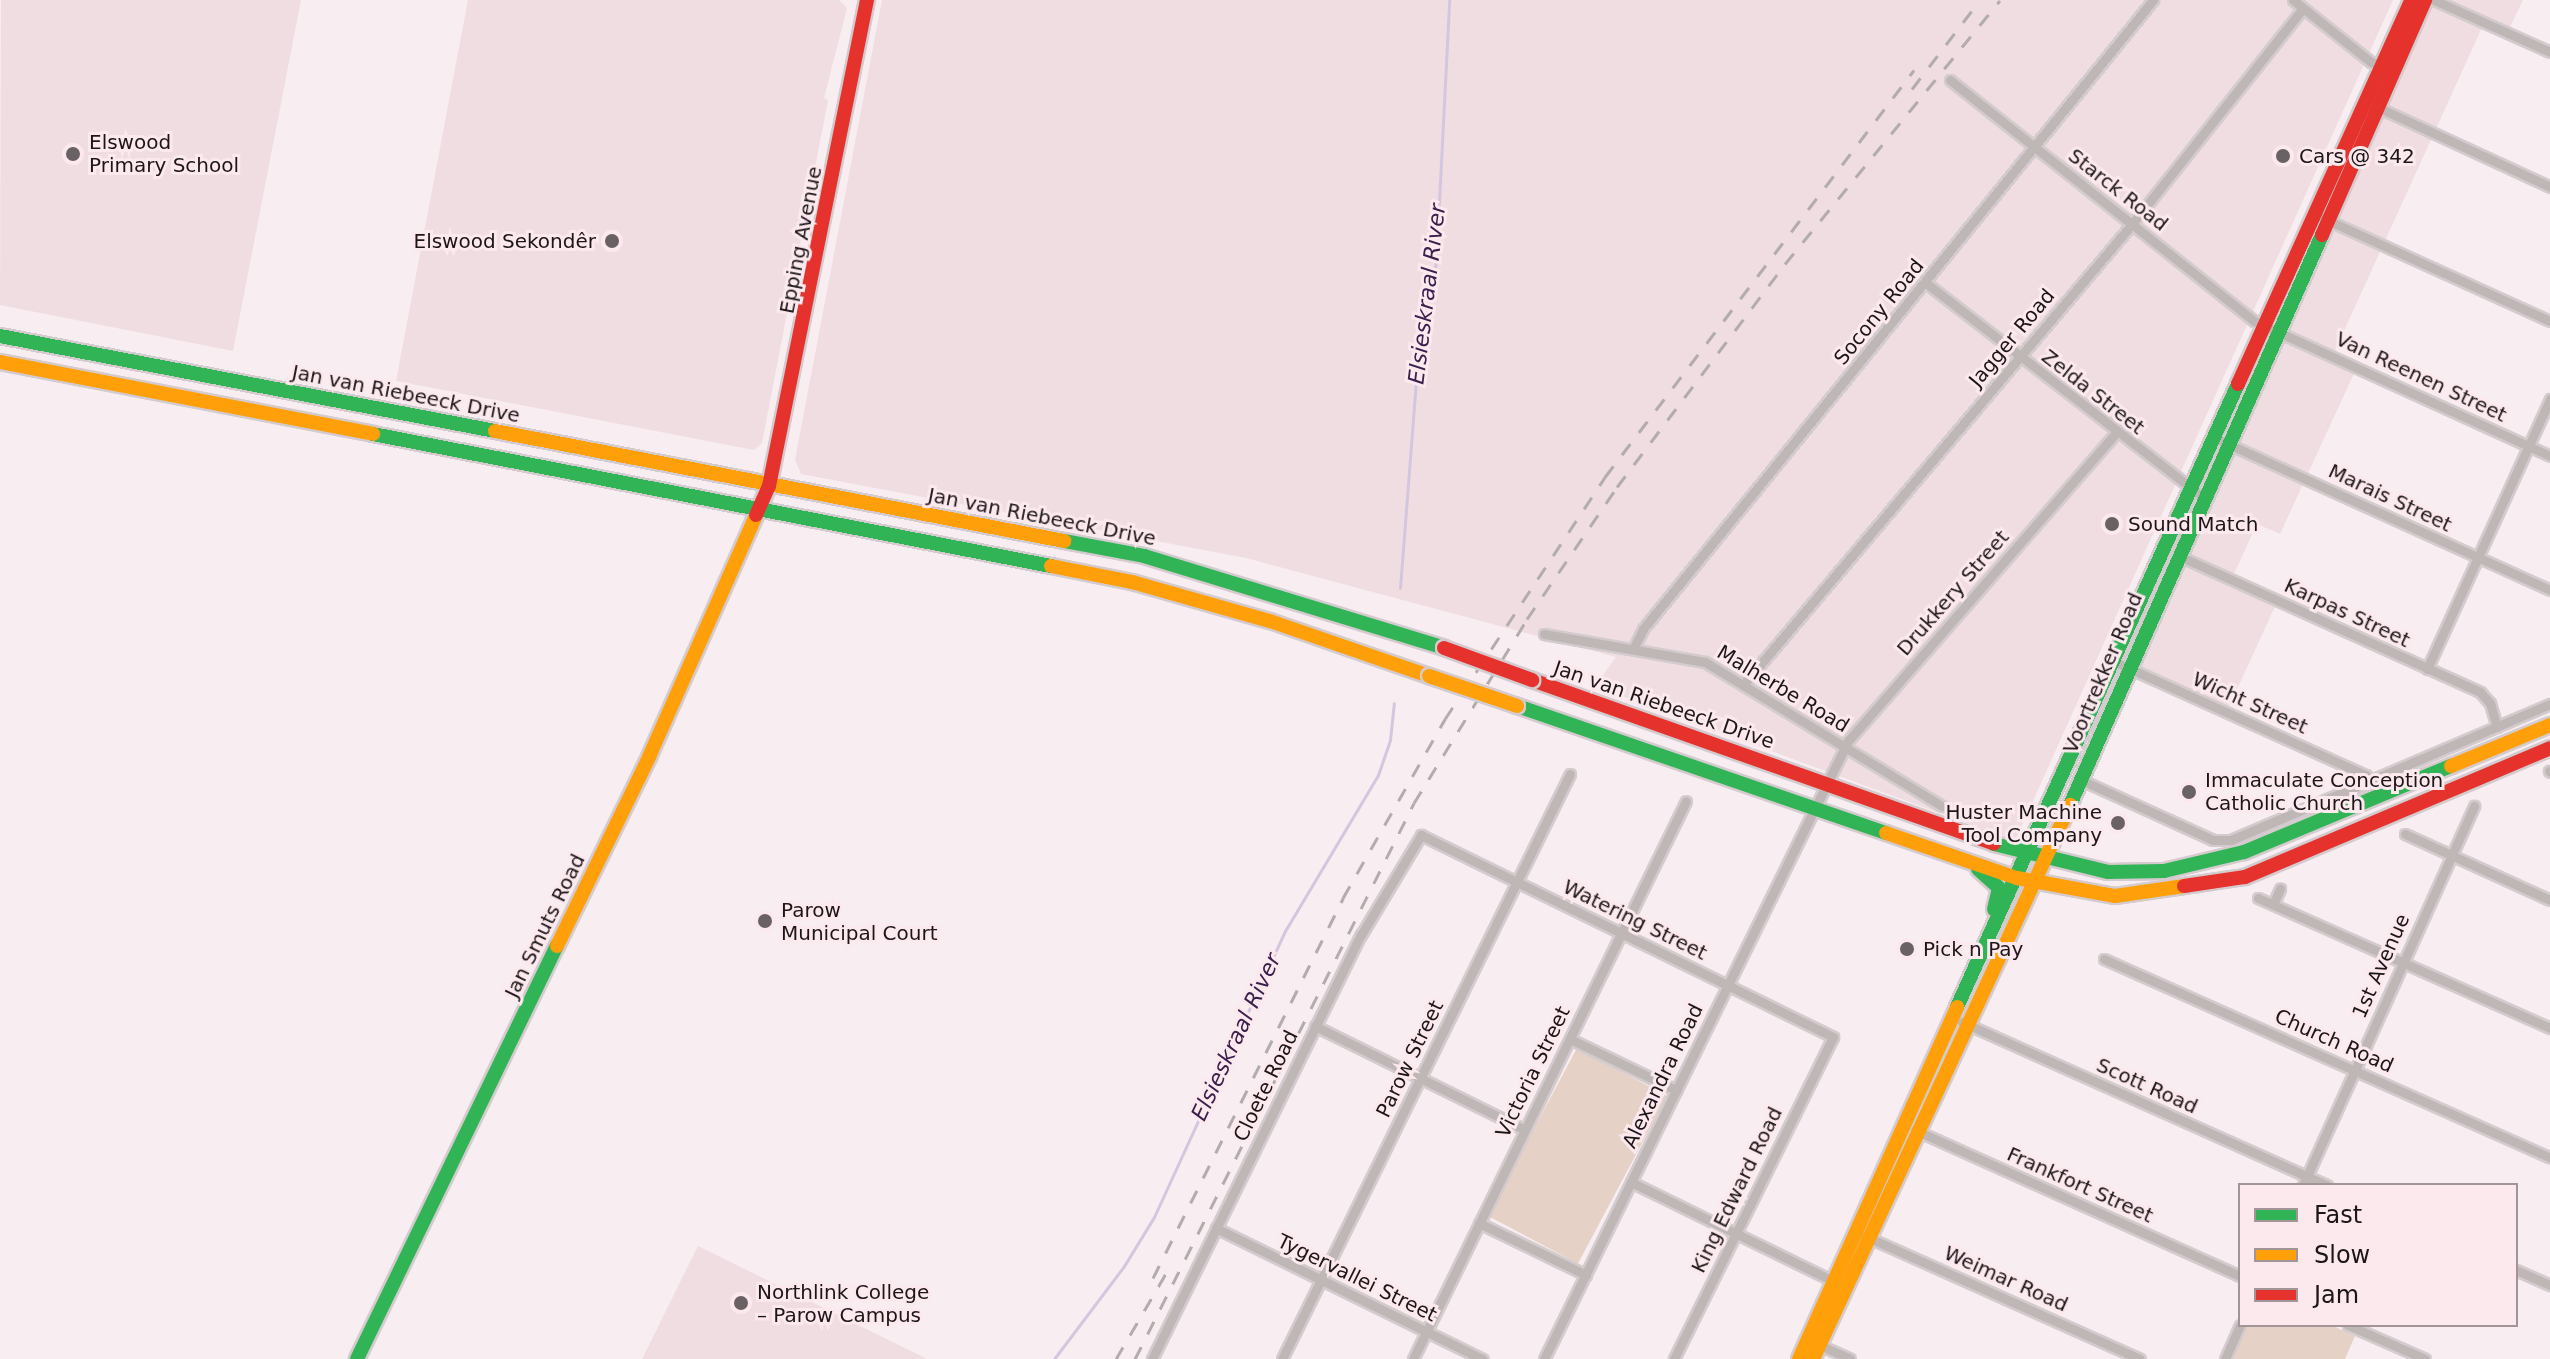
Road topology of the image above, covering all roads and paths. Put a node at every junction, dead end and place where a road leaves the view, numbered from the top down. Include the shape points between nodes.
1 (867, 0) edge
2 (2153, 0) edge
3 (2293, 0) edge
4 (2411, 0) edge
5 (2425, 0) edge
6 (2434, 0) edge
7 (2303, 8) junction
8 (2550, 52) edge
9 (2387, 68) junction
10 (1950, 80) dead end
11 (2371, 104) junction
12 (2036, 148) junction
13 (2550, 187) edge
14 (2321, 217) junction
15 (2132, 224) junction
16 (1926, 283) junction
17 (2550, 321) edge
18 (2271, 328) junction
19 (0, 336) edge
20 (2020, 357) junction
21 (0, 362) edge
22 (2550, 399) edge
23 (2116, 433) junction
24 (2221, 440) junction
25 (2529, 446) junction
26 (2550, 456) edge
27 (769, 486) junction
28 (2196, 494) junction
29 (760, 507) junction
30 (2170, 552) junction
31 (2478, 558) junction
32 (2550, 590) edge
33 (1544, 634) dead end
34 (1634, 647) junction
35 (2120, 664) junction
36 (2427, 669) junction
37 (1743, 685) junction
38 (2550, 704) edge
39 (2550, 725) edge
40 (2497, 727) junction
41 (1845, 748) junction
42 (2550, 748) edge
43 (1570, 774) dead end
44 (2079, 779) junction
45 (2370, 781) junction
46 (1830, 785) junction
47 (1686, 801) dead end
48 (1942, 806) dead end
49 (2474, 806) dead end
50 (1816, 809) junction
51 (2405, 834) dead end
52 (1421, 835) joint
53 (2026, 855) junction
54 (2451, 855) junction
55 (2044, 860) junction
56 (1968, 861) junction
57 (2017, 878) junction
58 (1517, 882) junction
59 (2035, 882) junction
60 (2280, 889) dead end
61 (2258, 898) dead end
62 (2550, 900) edge
63 (2273, 904) junction
64 (1621, 933) junction
65 (1981, 958) junction
66 (2104, 959) dead end
67 (2403, 962) junction
68 (1728, 986) junction
69 (1959, 1020) junction
70 (1315, 1026) junction
71 (2550, 1028) edge
72 (1833, 1037) joint
73 (1570, 1039) junction
74 (2355, 1070) junction
75 (1420, 1078) junction
76 (1676, 1090) junction
77 (1911, 1128) junction
78 (1525, 1130) junction
79 (2550, 1158) edge
80 (2305, 1180) edge
81 (1631, 1182) junction
82 (1479, 1223) junction
83 (1216, 1228) junction
84 (1736, 1233) junction
85 (1862, 1235) junction
86 (2518, 1271) edge
87 (1586, 1275) junction
88 (2238, 1275) edge
89 (1321, 1280) junction
90 (1840, 1284) junction
91 (2550, 1285) edge
92 (2239, 1327) edge
93 (2353, 1327) edge
94 (1426, 1332) junction
95 (1813, 1348) edge
96 (357, 1359) edge
97 (1152, 1359) edge
98 (1282, 1359) edge
99 (1413, 1359) edge
100 (1482, 1359) edge
101 (1544, 1359) edge
102 (1674, 1359) edge
103 (1799, 1359) edge
104 (1850, 1359) edge
105 (2140, 1359) edge
106 (2225, 1359) edge
107 (2425, 1359) edge

1 - 27 main road, Epping Avenue
2 - 12 street, Socony Road
3 - 7 street
4 - 9 main road, Voortrekker Road
5 - 9 main road, Voortrekker Road
6 - 8 street
7 - 9 street
7 - 15 street, Jagger Road
9 - 11 main road, Voortrekker Road
10 - 12 street, Starck Road
11 - 13 street
11 - 14 main road, Voortrekker Road
12 - 15 street, Starck Road
12 - 16 street, Socony Road
14 - 17 street
14 - 18 main road, Voortrekker Road
15 - 18 street, Starck Road
15 - 20 street, Jagger Road
16 - 20 street, Zelda Street
16 - 34 street, Socony Road via 1643,629
18 - 24 main road, Voortrekker Road
18 - 25 street, Van Reenen Street
19 - 27 main road, Jan van Riebeeck Drive
20 - 23 street, Zelda Street
20 - 37 street, Jagger Road
21 - 29 main road
22 - 25 street
23 - 28 street, Zelda Street
23 - 41 street, Drukkery Street
24 - 28 main road, Voortrekker Road
24 - 31 street, Marais Street
25 - 26 street, Van Reenen Street
25 - 31 street
27 - 29 main road, Epping Avenue
27 - 46 main road, Jan van Riebeeck Drive, bridge via 1144,556 1444,648
28 - 30 main road, Voortrekker Road
29 - 50 main road, bridge via 1132,582 1270,621
29 - 96 main road, Jan Smuts Road via 649,757
30 - 35 main road, Voortrekker Road
30 - 36 street, Karpas Street
31 - 32 street, Marais Street
31 - 36 street
33 - 34 street, Malherbe Road
34 - 37 street, Malherbe Road via 1705,662
35 - 44 main road, Voortrekker Road
35 - 45 street, Wicht Street
35 - 53 main road, Voortrekker Road
36 - 40 street, Karpas Street via 2486,697
37 - 41 street, Malherbe Road
38 - 40 street
39 - 55 main road, Jan van Riebeeck Drive via 2284,838 2208,863 2134,873
40 - 45 street
41 - 46 street, Drukkery Street
41 - 48 street, Malherbe Road
42 - 59 main road via 2245,877 2139,896 2084,893
43 - 58 street, Parow Street
44 - 45 street via 2220,841
44 - 55 main road, Voortrekker Road
46 - 50 street, Drukkery Street
46 - 53 main road, Jan van Riebeeck Drive
47 - 64 street, Victoria Street
49 - 54 street, 1st Avenue
50 - 56 main road
50 - 68 street, Alexandra Road
51 - 54 street
52 - 58 street, Watering Street
52 - 70 street, Cloete Road
53 - 55 main road, Jan van Riebeeck Drive
53 - 57 main road, Voortrekker Road
54 - 62 street
54 - 67 street, 1st Avenue
55 - 59 main road, Voortrekker Road
56 - 57 main road
56 - 65 main road via 1995,882 2000,894
57 - 59 main road
57 - 65 main road, Voortrekker Road
58 - 64 street, Watering Street
58 - 75 street, Parow Street
59 - 69 main road, Voortrekker Road
60 - 63 street
61 - 63 street
63 - 67 street
64 - 68 street, Watering Street
64 - 73 street, Victoria Street
65 - 69 main road, Voortrekker Road
66 - 74 street, Church Road
67 - 71 street
67 - 74 street, 1st Avenue
68 - 72 street, Watering Street
68 - 76 street, Alexandra Road
69 - 77 main road, Voortrekker Road
69 - 80 street, Scott Road
70 - 75 street
70 - 83 street, Cloete Road
72 - 84 street, King Edward Road
73 - 76 street
73 - 78 street, Victoria Street
74 - 79 street, Church Road
74 - 80 street, 1st Avenue
75 - 78 street
75 - 89 street, Parow Street
76 - 81 street, Alexandra Road
77 - 85 main road, Voortrekker Road
77 - 88 street, Frankfort Street
78 - 82 street, Victoria Street
81 - 84 street
81 - 87 street, Alexandra Road
82 - 87 street
82 - 94 street, Victoria Street
83 - 89 street, Tygervallei Street
83 - 97 street, Cloete Road
84 - 90 street
84 - 102 street, King Edward Road
85 - 90 main road, Voortrekker Road
85 - 105 street, Weimar Road
86 - 91 street
87 - 101 street, Alexandra Road
89 - 94 street, Tygervallei Street
89 - 98 street, Parow Street
90 - 95 main road, Voortrekker Road
92 - 106 street
93 - 107 street
94 - 99 street, Victoria Street
94 - 100 street, Tygervallei Street
95 - 103 main road, Voortrekker Road
95 - 104 street

